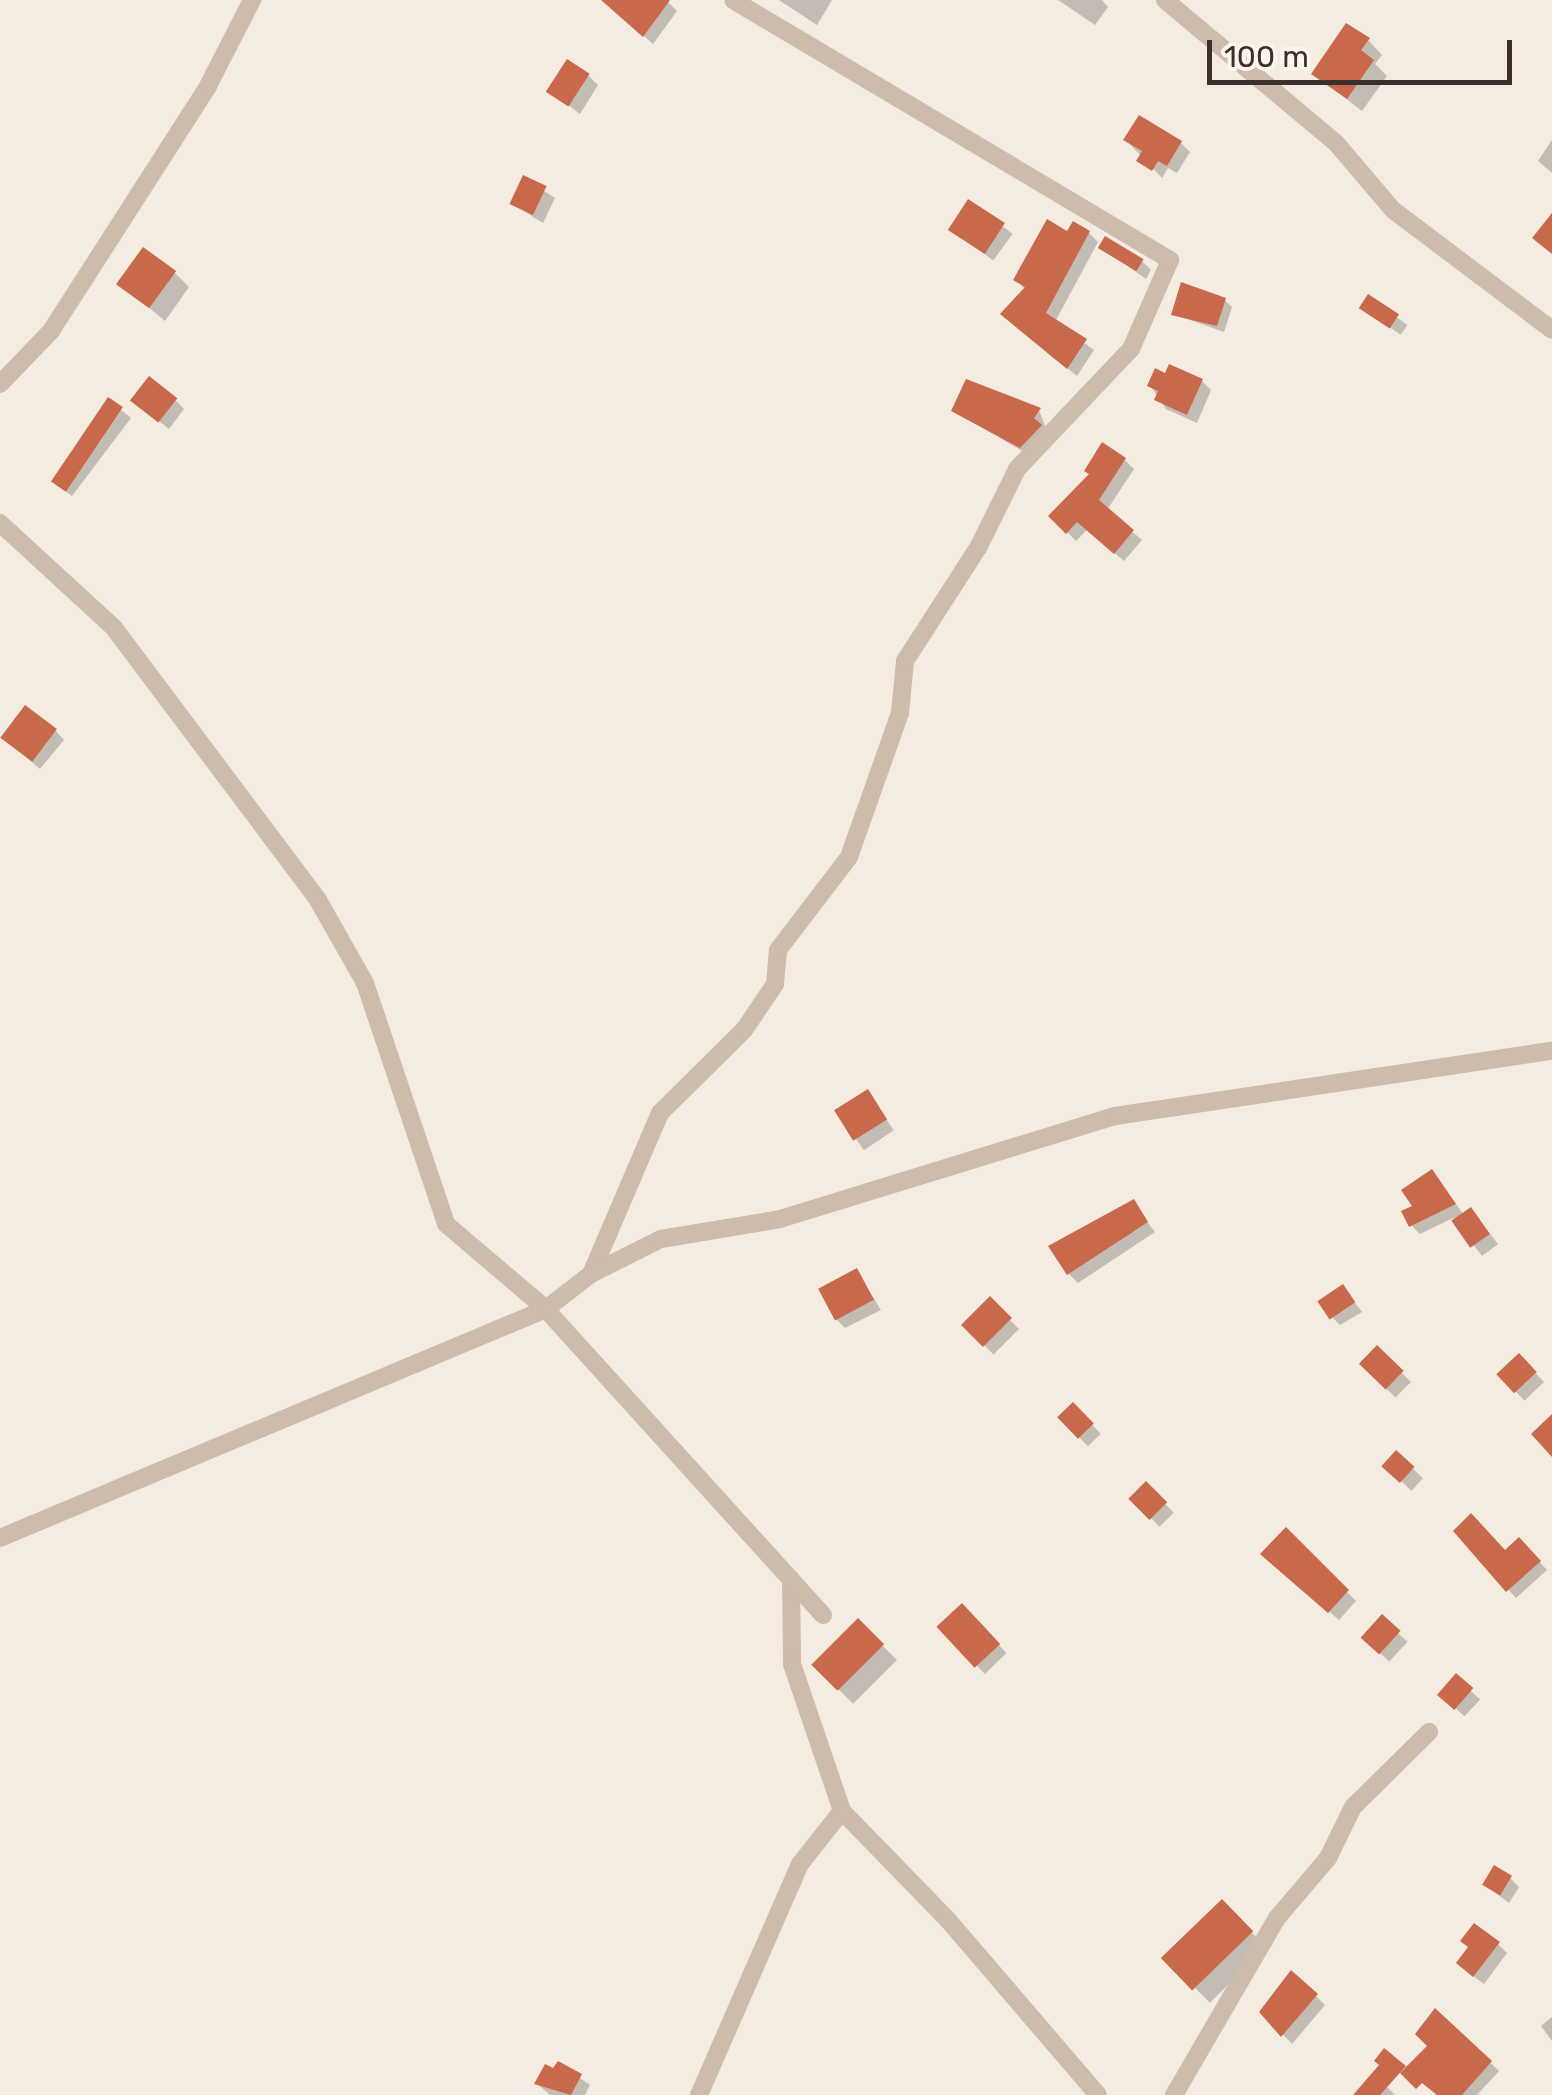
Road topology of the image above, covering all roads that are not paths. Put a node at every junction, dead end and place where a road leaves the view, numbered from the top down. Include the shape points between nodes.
1 (252, 0) edge
2 (733, 0) edge
3 (1165, 0) edge
4 (1552, 330) edge
5 (0, 384) edge
6 (0, 523) edge
7 (1552, 1051) edge
8 (592, 1274) junction
9 (546, 1309) junction
10 (0, 1538) edge
11 (791, 1580) junction
12 (823, 1615) dead end
13 (1429, 1732) dead end
14 (842, 1811) junction
15 (699, 2095) edge
16 (1098, 2095) edge
17 (1174, 2095) edge

1 - 5 street via 208,86 50,331
2 - 8 street via 1170,260 1132,349 1017,469 979,546 905,661 900,713 849,857 778,950 775,984 744,1030 660,1113
3 - 4 street via 1336,143 1393,210
6 - 9 street via 114,628 318,900 365,983 446,1224
7 - 8 street via 1115,1116 798,1214 662,1239
8 - 9 street
9 - 10 street
9 - 11 street
11 - 12 street
11 - 14 street via 792,1664
13 - 17 street via 1352,1807 1328,1858 1277,1918
14 - 15 street via 800,1864
14 - 16 street via 948,1920

